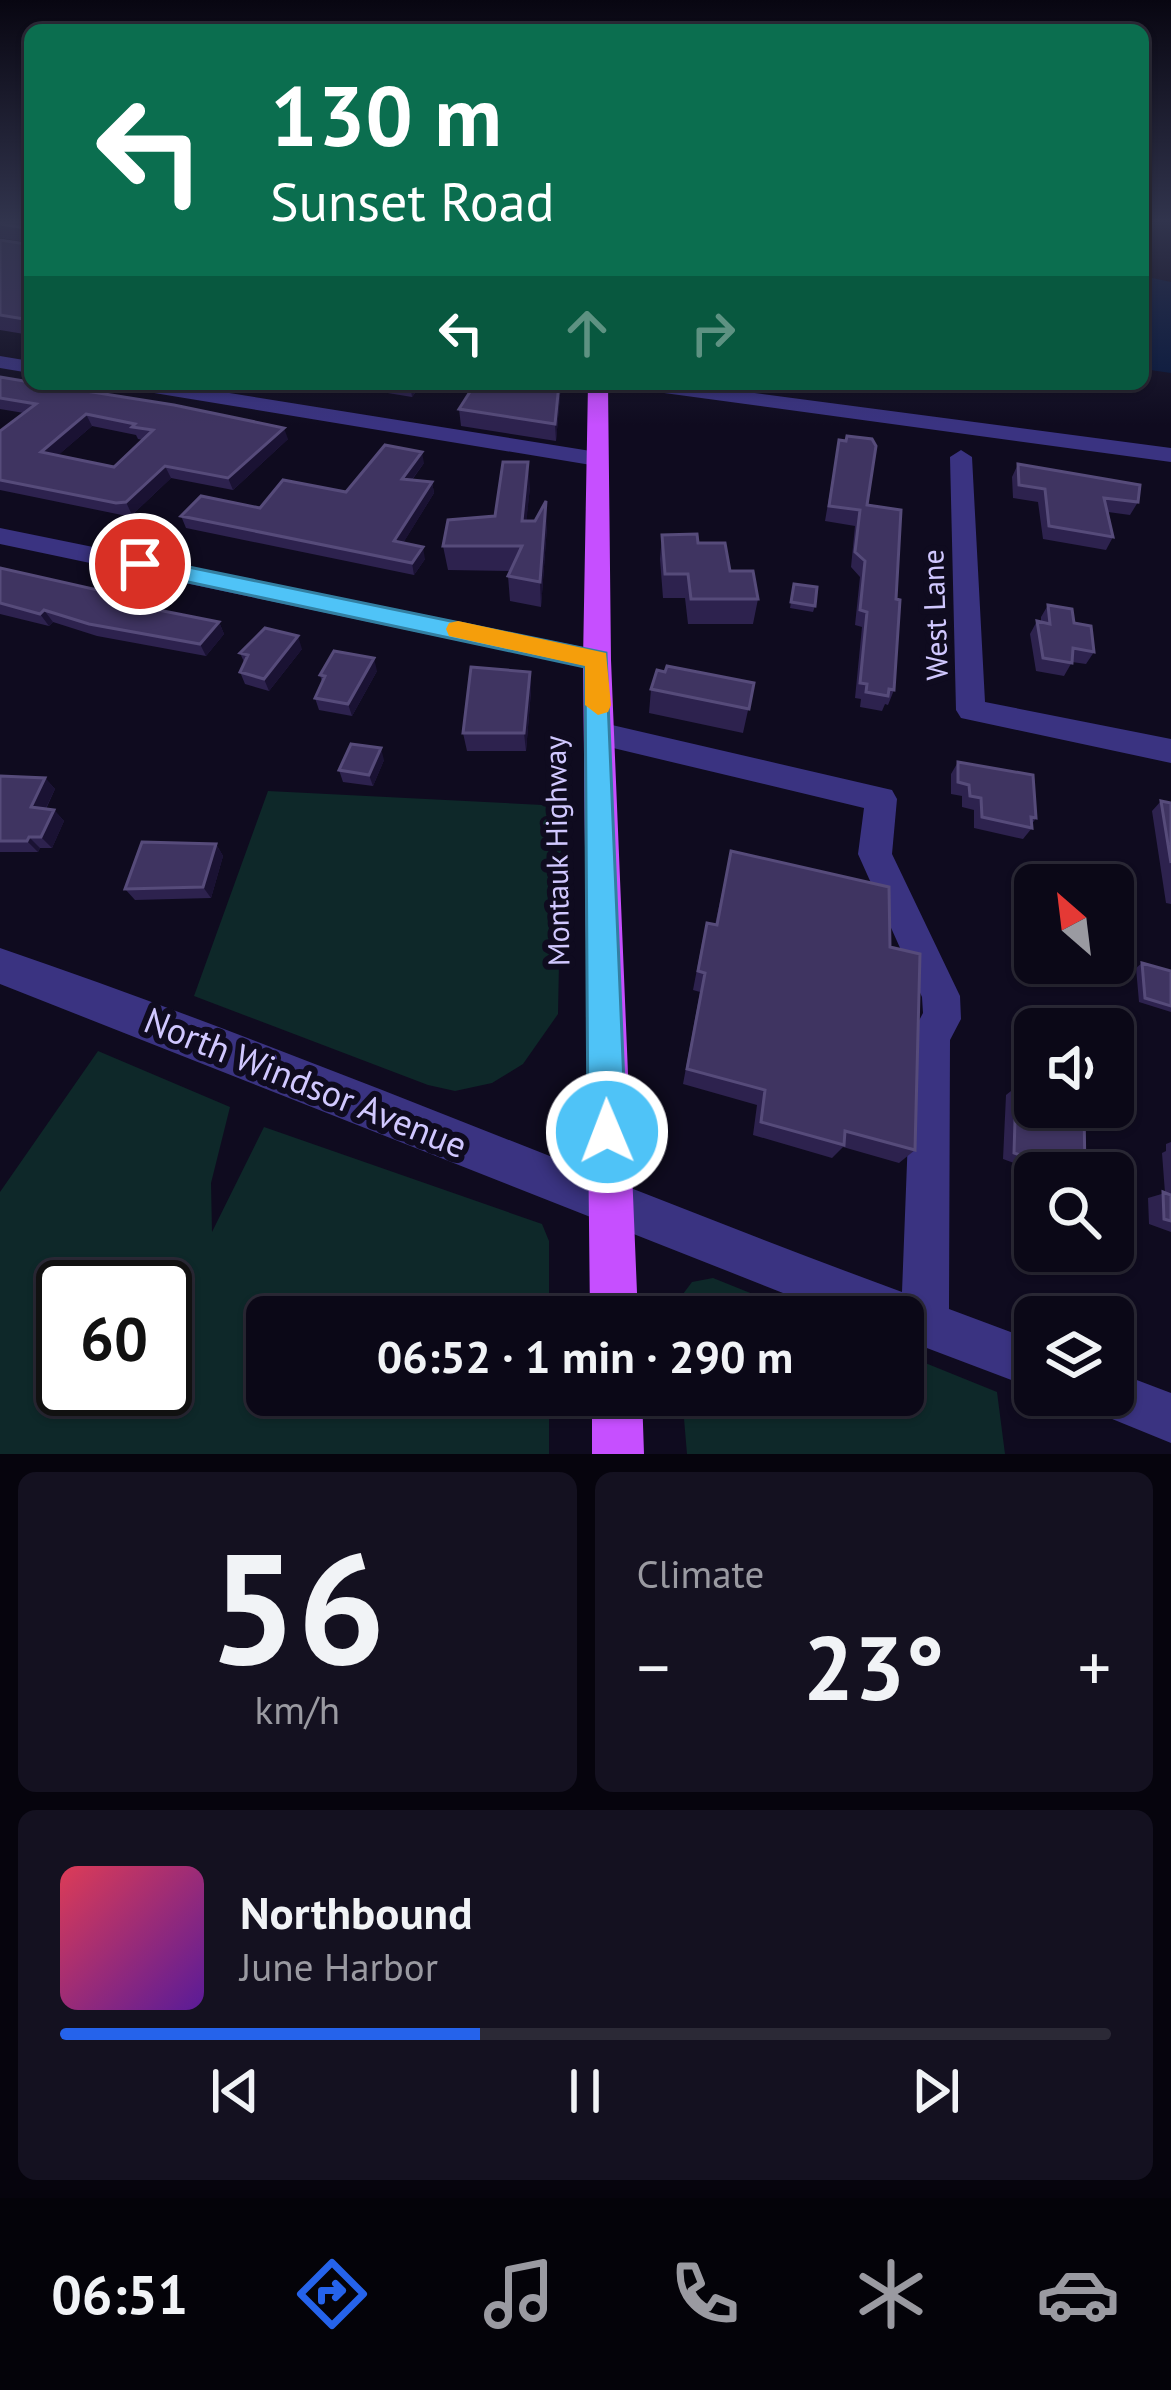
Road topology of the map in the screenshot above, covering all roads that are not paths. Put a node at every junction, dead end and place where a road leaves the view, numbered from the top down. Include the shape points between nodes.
1 (173, 390) edge
2 (598, 390) edge
3 (687, 390) edge
4 (927, 422) junction
5 (989, 430) junction
6 (1171, 455) edge
7 (961, 458) junction
8 (597, 459) junction
9 (0, 536) edge
10 (597, 660) junction
11 (599, 734) junction
12 (1171, 751) edge
13 (0, 966) edge
14 (610, 1202) junction
15 (613, 1296) edge
16 (925, 1321) junction
17 (1014, 1357) edge
18 (1134, 1404) edge
19 (617, 1416) edge
20 (1171, 1418) edge
21 (618, 1454) edge

1 - 8 street
2 - 8 main road, Montauk Highway
3 - 4 street
4 - 5 street
4 - 7 street via 927,432
5 - 6 street
5 - 7 street
7 - 12 street, West Lane via 971,710
8 - 10 main road, Montauk Highway
9 - 10 street
10 - 11 main road, Montauk Highway
11 - 14 main road, Montauk Highway
11 - 16 street via 880,800 874,854 941,996 942,1019 931,1034
13 - 14 street, North Windsor Avenue
14 - 15 main road, Montauk Highway
14 - 16 street, North Windsor Avenue
16 - 17 street, North Windsor Avenue
18 - 20 street
19 - 21 main road

